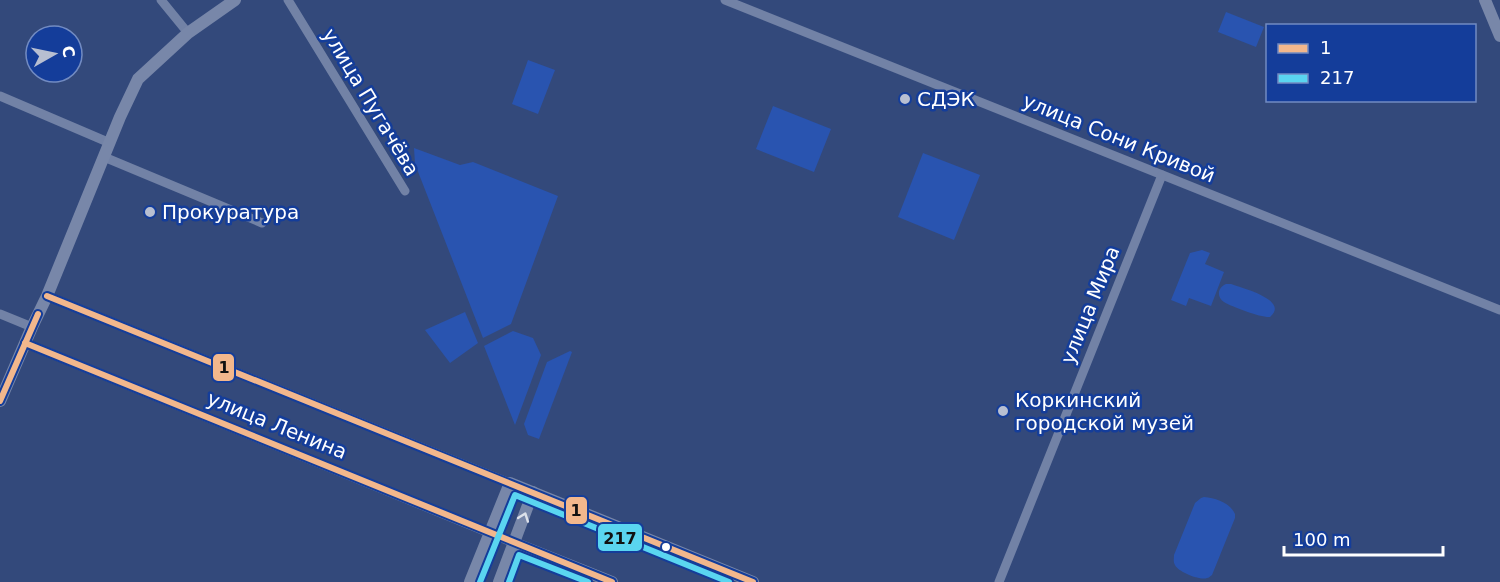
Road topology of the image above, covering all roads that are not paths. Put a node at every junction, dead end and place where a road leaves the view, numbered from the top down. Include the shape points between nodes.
1 (161, 0) edge
2 (235, 0) edge
3 (288, 0) edge
4 (725, 0) edge
5 (1485, 0) edge
6 (188, 33) junction
7 (1500, 36) edge
8 (0, 96) edge
9 (110, 143) junction
10 (104, 157) junction
11 (1162, 174) junction
12 (405, 191) dead end
13 (262, 223) dead end
14 (47, 296) junction
15 (1500, 310) edge
16 (0, 314) edge
17 (32, 327) junction
18 (25, 343) junction
19 (0, 401) edge
20 (510, 483) junction
21 (533, 492) junction
22 (490, 533) junction
23 (514, 543) junction
24 (470, 582) edge
25 (499, 582) edge
26 (612, 582) edge
27 (753, 582) edge
28 (999, 582) edge

1 - 6 street
2 - 6 street
3 - 12 street, улица Пугачёва
4 - 11 street, улица Сони Кривой
5 - 7 street
6 - 9 street via 138,80
8 - 9 street
9 - 10 street
10 - 13 street
10 - 14 street
11 - 15 street, улица Сони Кривой
11 - 28 street, улица Мира
14 - 17 street
14 - 20 street, улица Ленина
16 - 17 street
17 - 18 street
18 - 19 street
18 - 22 street, улица Ленина
20 - 21 street, улица Ленина
20 - 22 street
23 -> 21 street
21 - 27 street, улица Ленина
22 - 23 street, улица Ленина
22 - 24 street
23 - 25 street
23 - 26 street, улица Ленина

